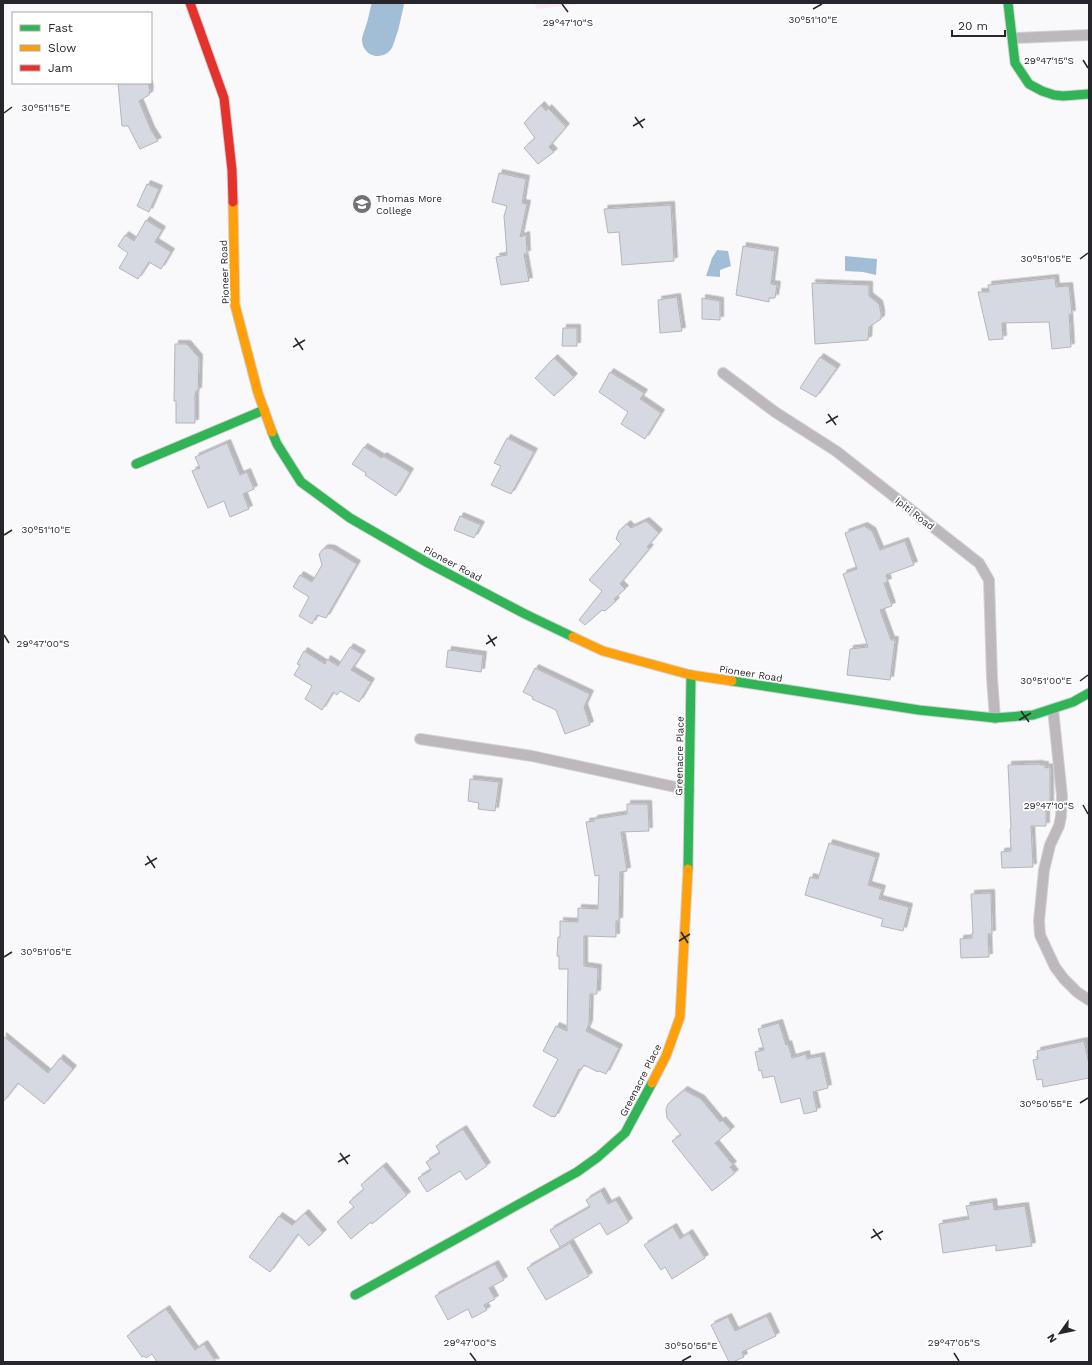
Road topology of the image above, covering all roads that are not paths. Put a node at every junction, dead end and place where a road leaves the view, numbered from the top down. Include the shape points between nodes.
1 (190, 3) edge
2 (1008, 3) edge
3 (1089, 35) edge
4 (1013, 38) junction
5 (1089, 94) edge
6 (724, 373) dead end
7 (264, 410) junction
8 (136, 464) dead end
9 (691, 675) junction
10 (1089, 693) edge
11 (1053, 709) junction
12 (995, 718) junction
13 (420, 739) dead end
14 (689, 790) junction
15 (1089, 1000) edge
16 (355, 1295) dead end

1 - 7 main road, Pioneer Road via 224,98 232,170 235,305
2 - 4 main road
3 - 4 lane
4 - 5 main road via 1015,63 1029,84 1054,95
6 - 12 lane, Ipiti Road via 775,412 836,451 979,563 988,580
7 - 8 main road
7 - 9 main road, Pioneer Road via 277,444 301,482 350,518 428,563 603,651
9 - 12 main road, Pioneer Road via 919,710
9 - 14 main road, Greenacre Place
10 - 11 main road, Pioneer Road
11 - 12 main road, Pioneer Road via 1033,715
11 - 15 lane via 1062,796 1061,816 1044,870 1040,935 1055,967 1068,984
13 - 14 lane via 532,756
14 - 16 main road, Greenacre Place via 687,897 680,1017 666,1056 625,1133 577,1172

